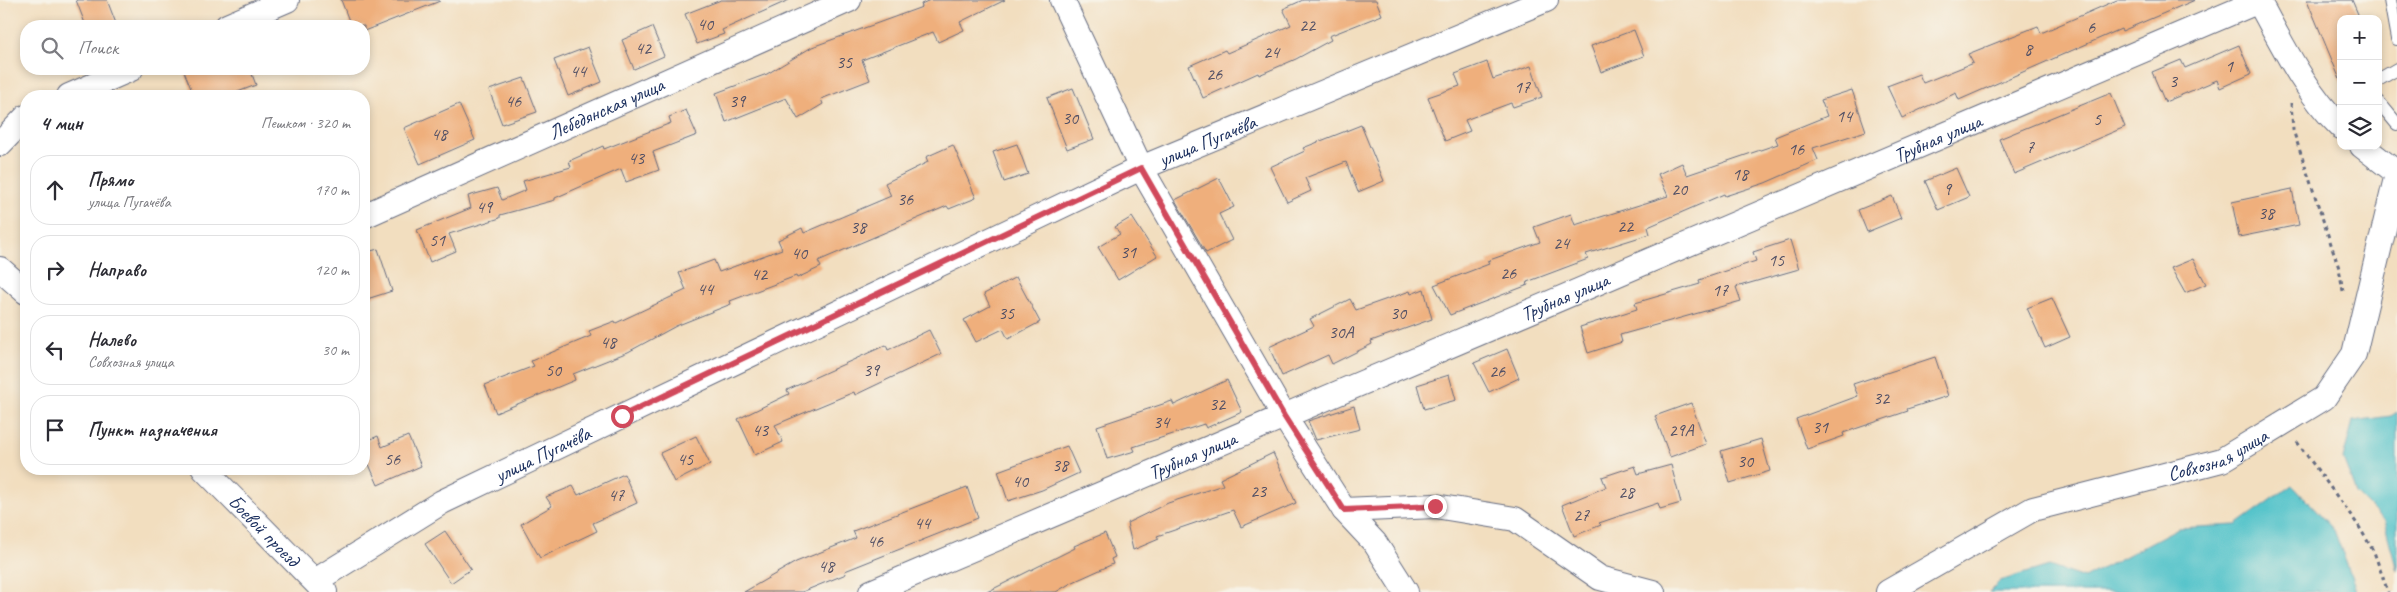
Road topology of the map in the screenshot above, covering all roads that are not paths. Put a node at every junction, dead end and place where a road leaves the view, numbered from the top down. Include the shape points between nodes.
1 (287, 0) edge
2 (849, 0) edge
3 (1062, 0) edge
4 (1546, 0) edge
5 (2390, 0) edge
6 (2259, 1) edge
7 (241, 20) edge
8 (2397, 39) edge
9 (2397, 69) edge
10 (117, 75) edge
11 (2382, 78) edge
12 (83, 90) edge
13 (2381, 105) edge
14 (20, 122) edge
15 (2337, 122) edge
16 (2397, 124) edge
17 (0, 144) edge
18 (2367, 150) edge
19 (1141, 168) junction
20 (2397, 174) edge
21 (370, 213) edge
22 (0, 269) edge
23 (20, 287) edge
24 (1284, 416) junction
25 (210, 475) edge
26 (1344, 510) junction
27 (320, 587) edge
28 (871, 592) edge
29 (1406, 592) edge
30 (1653, 592) edge
31 (1888, 592) edge

1 - 7 street
2 - 21 street, Лебедянская улица
3 - 19 street
4 - 19 street, улица Пугачёва
5 - 8 lane
6 - 15 street via 2301,76
6 - 24 street, Трубная улица
9 - 11 lane
10 - 12 street
13 - 16 lane
14 - 17 street
18 - 20 street
19 - 24 street
19 - 27 street, улица Пугачёва via 442,502
20 - 31 street, Совхозная улица via 2354,354 2324,398 2222,460 2033,509
22 - 23 street
24 - 26 street
24 - 28 street, Трубная улица
25 - 27 street, Боевой проезд
26 - 29 street via 1376,543
26 - 30 street via 1435,506 1515,520 1600,578

